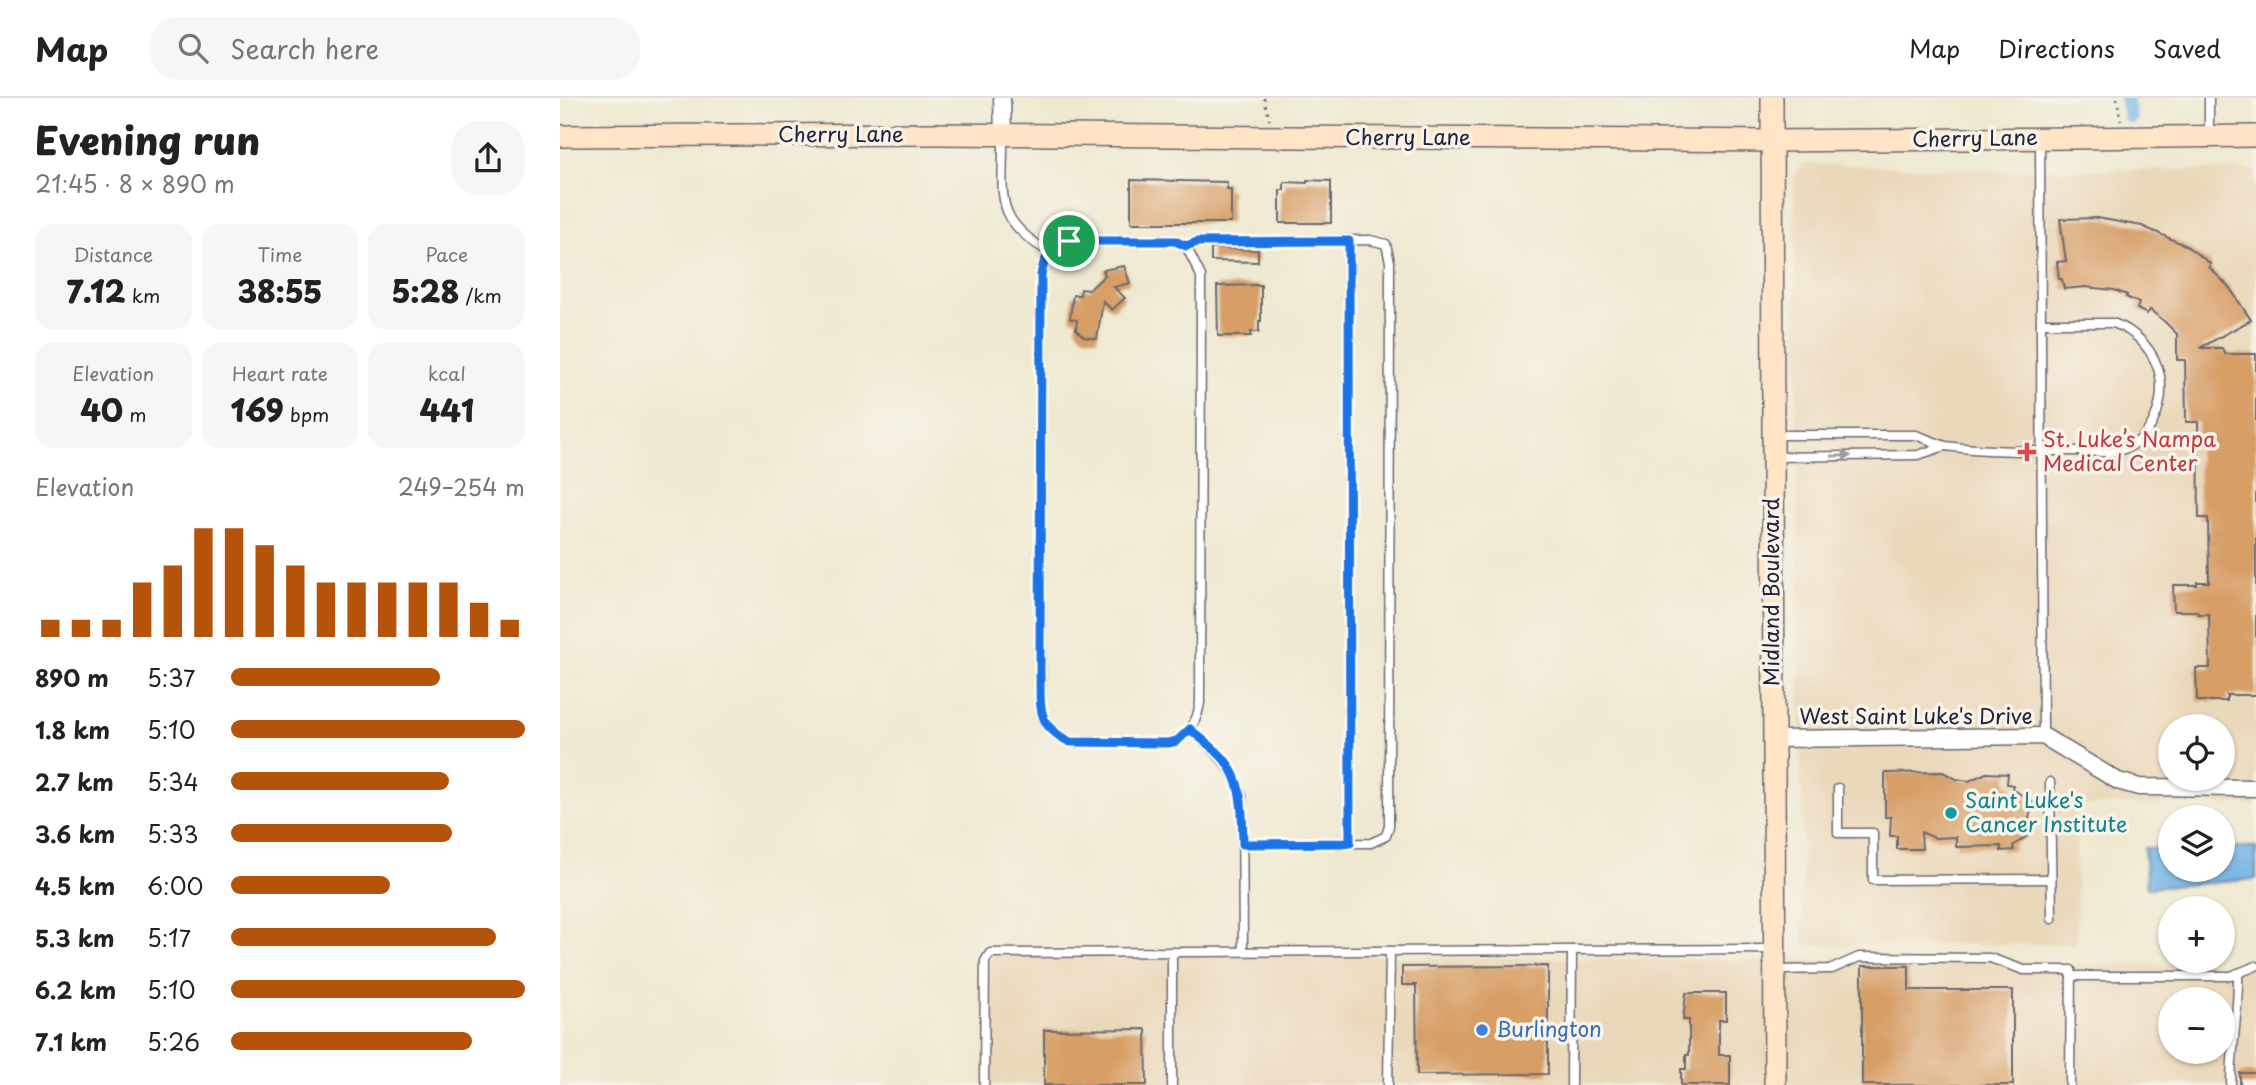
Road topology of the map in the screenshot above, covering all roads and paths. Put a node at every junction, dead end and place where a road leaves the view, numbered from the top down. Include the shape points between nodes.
1 (1002, 98) edge
2 (1264, 98) edge
3 (1772, 98) edge
4 (2117, 98) edge
5 (2209, 98) edge
6 (1003, 135) junction
7 (560, 136) edge
8 (2209, 136) junction
9 (2256, 136) edge
10 (1272, 137) junction
11 (2124, 137) junction
12 (2040, 139) junction
13 (1772, 141) junction
14 (1349, 241) junction
15 (1186, 246) junction
16 (1049, 252) junction
17 (2041, 323) junction
18 (1772, 435) junction
19 (1945, 446) junction
20 (2042, 451) junction
21 (1772, 457) junction
22 (1190, 729) junction
23 (2043, 736) junction
24 (1773, 738) junction
25 (2050, 782) dead end
26 (1838, 788) dead end
27 (2256, 788) edge
28 (1350, 843) junction
29 (1243, 844) junction
30 (2050, 879) junction
31 (2052, 919) dead end
32 (1572, 950) junction
33 (1243, 951) junction
34 (1390, 951) junction
35 (1172, 952) junction
36 (1774, 960) junction
37 (2256, 966) edge
38 (2238, 973) junction
39 (2071, 975) junction
40 (984, 1085) edge
41 (1172, 1085) edge
42 (1388, 1085) edge
43 (1571, 1085) edge
44 (1774, 1085) edge
45 (2070, 1085) edge
46 (2231, 1085) edge

1 - 6 street
2 - 10 path
3 - 13 main road, Midland Boulevard
4 - 11 path
5 - 8 lane
6 - 7 main road, Cherry Lane
6 - 10 main road, Cherry Lane
6 - 16 lane via 1006,212 1022,233
8 - 9 main road, Cherry Lane
8 - 11 main road, Cherry Lane
10 - 13 main road, Cherry Lane
11 - 12 main road, Cherry Lane
12 - 13 main road, Cherry Lane
12 - 17 lane
13 - 18 main road, Midland Boulevard
14 - 15 lane via 1197,242
14 - 28 lane
14 - 28 lane via 1386,244 1390,262 1389,826 1386,836 1371,843
15 - 16 lane via 1175,241 1069,241
15 - 22 lane via 1202,287 1200,702
16 - 22 lane via 1041,275 1041,713 1045,725 1070,742 1168,743
17 - 20 lane
17 - 20 lane via 2124,326 2150,351 2161,381 2154,421 2132,444 2120,451
18 - 19 lane via 1916,435
18 - 21 main road, Midland Boulevard
19 - 20 lane
21 -> 19 lane via 1918,455
20 - 23 lane
21 - 24 main road, Midland Boulevard
22 - 29 lane via 1223,758 1236,777 1242,796
23 - 24 street, West Saint Luke's Drive
23 - 27 street, West Saint Luke's Drive via 2118,781 2139,787
24 - 36 main road, Midland Boulevard
25 - 30 lane
26 - 30 lane via 1838,833 1873,833 1873,880
28 - 29 lane
29 - 33 lane
30 - 31 lane
32 - 34 lane
32 - 36 lane
32 - 43 lane
33 - 34 lane
33 - 35 lane
34 - 42 lane
35 - 40 lane via 990,953 985,961
35 - 41 lane
36 - 39 lane via 1832,970 1859,957 1990,958 2024,970 2071,970
36 - 44 main road, Midland Boulevard
37 - 38 lane
38 - 39 lane
38 - 46 lane
39 - 45 lane

